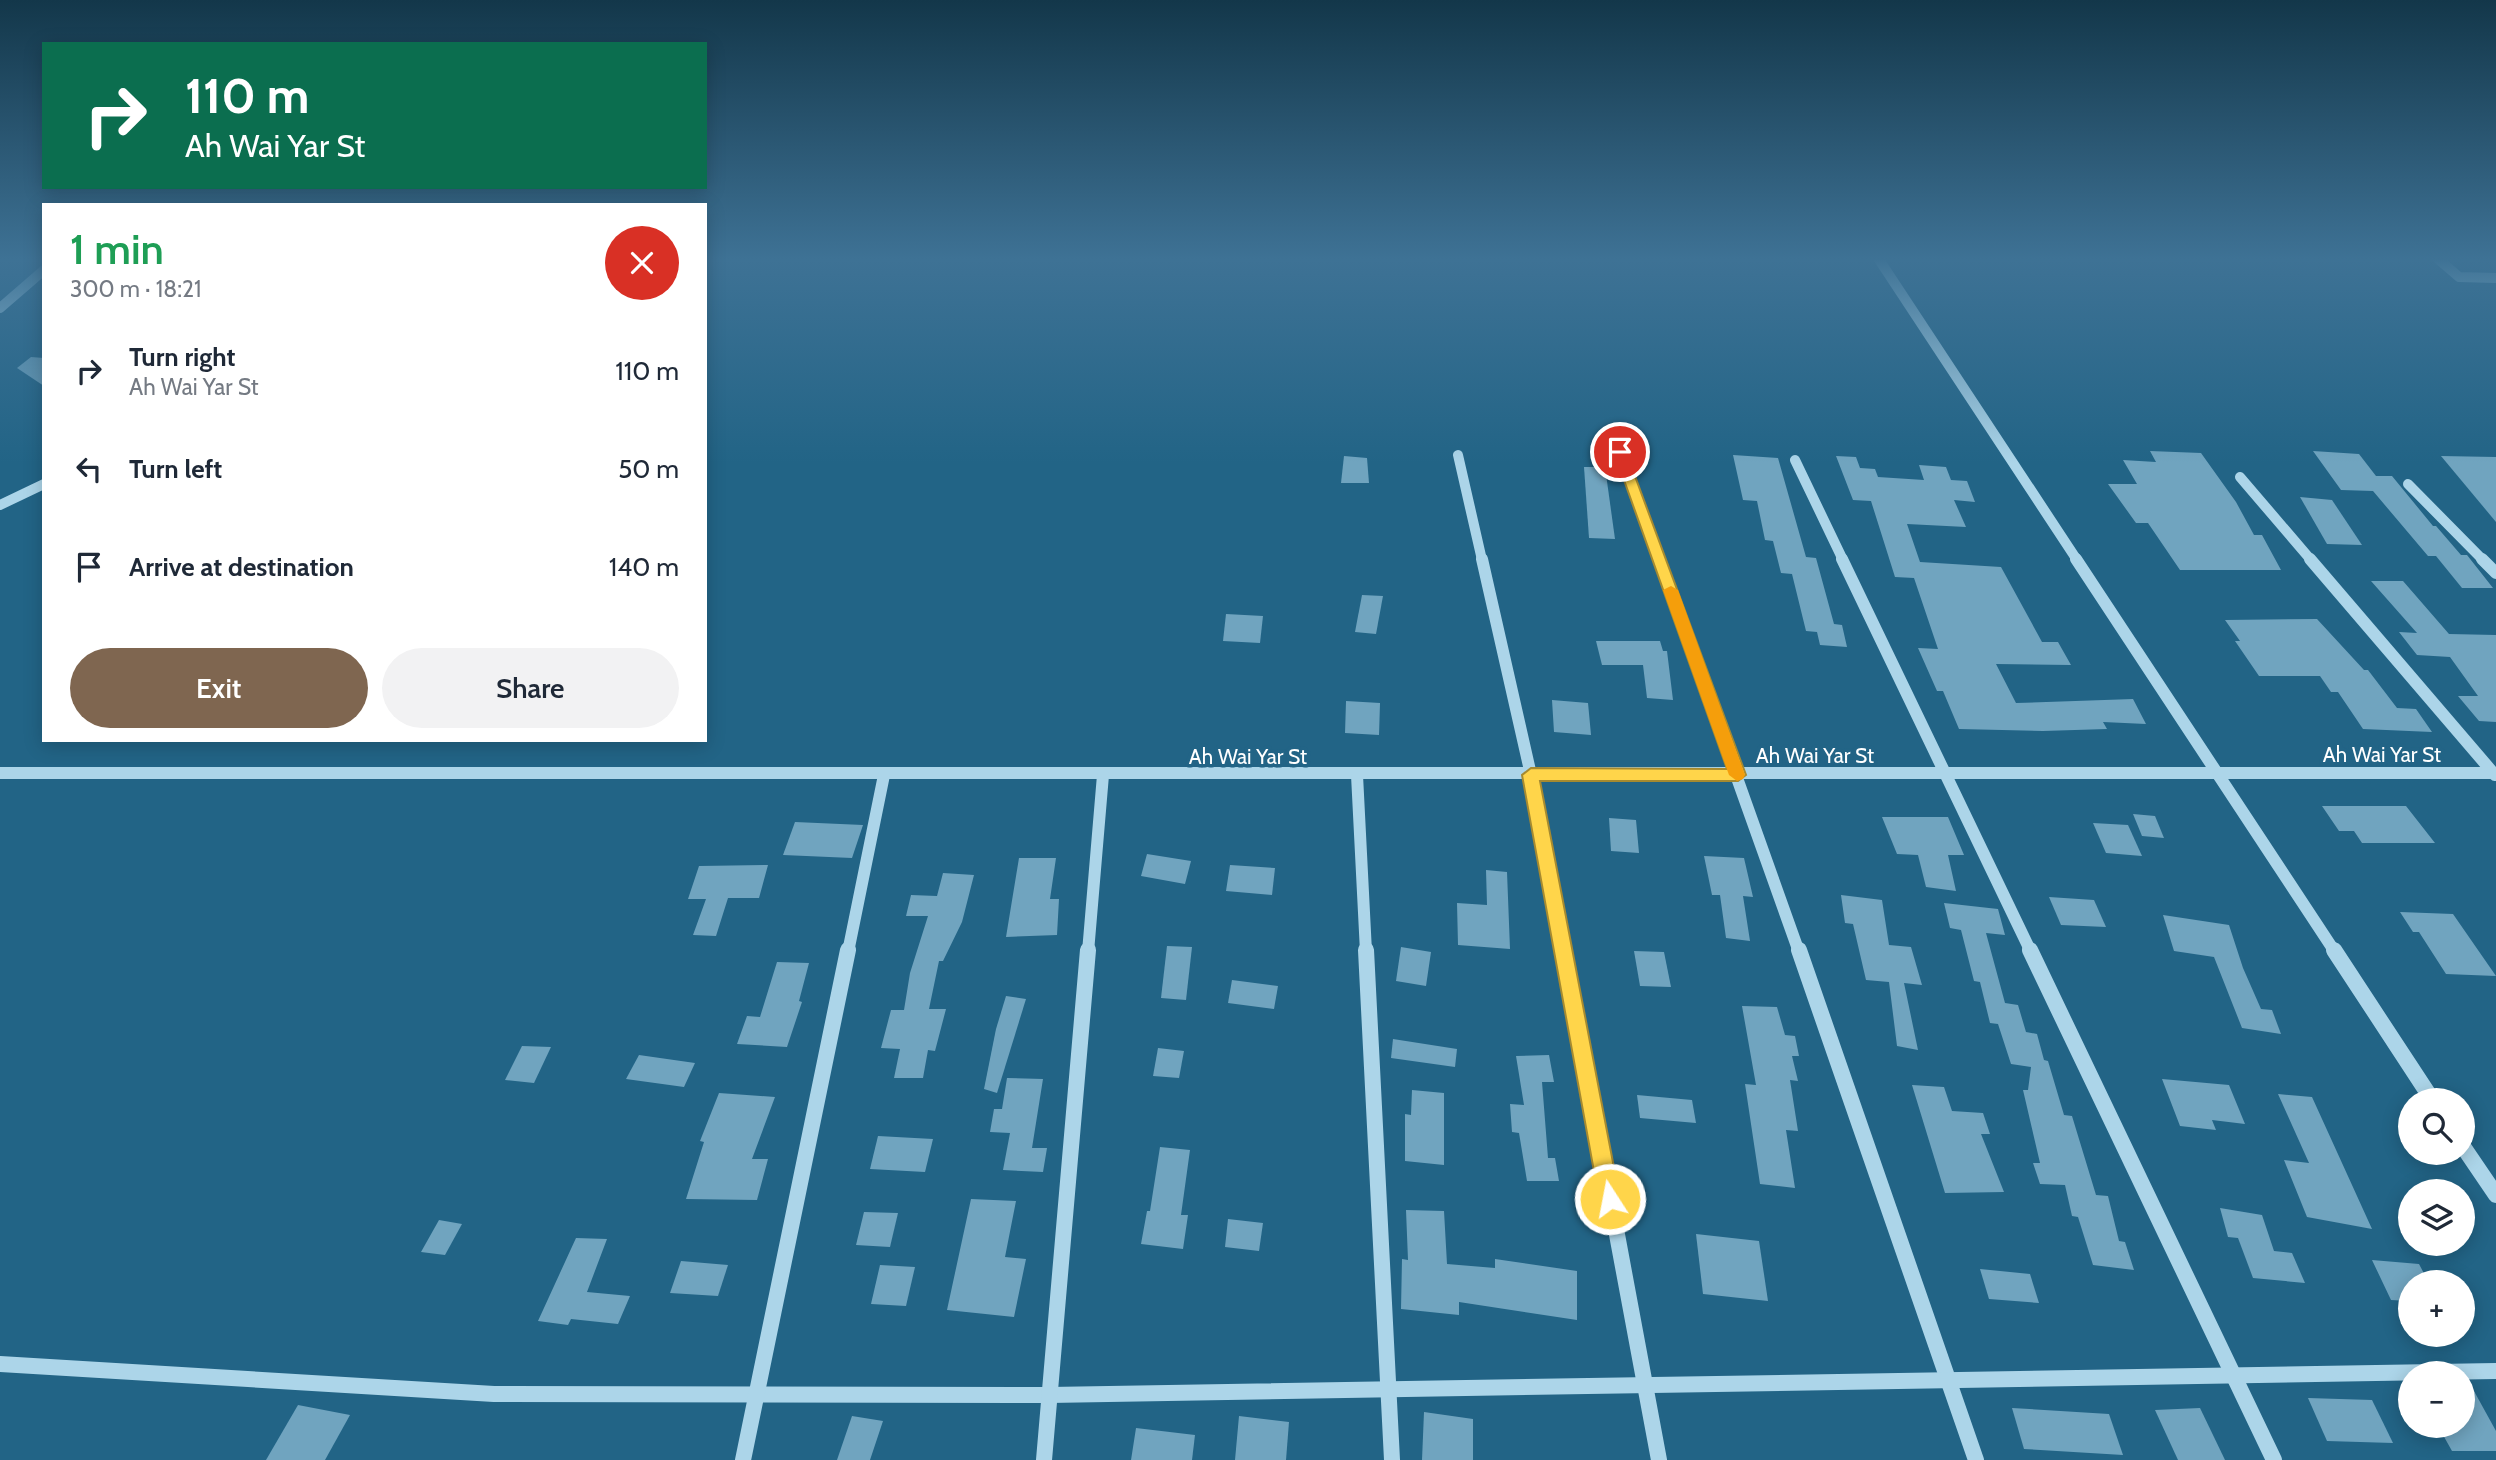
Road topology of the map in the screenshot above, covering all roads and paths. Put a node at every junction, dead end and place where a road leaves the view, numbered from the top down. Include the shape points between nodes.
1 (1923, 326) edge
2 (1620, 452) dead end
3 (1458, 455) dead end
4 (1795, 460) dead end
5 (2241, 477) dead end
6 (2408, 484) dead end
7 (42, 485) edge
8 (0, 505) edge
9 (2496, 573) edge
10 (0, 773) edge
11 (1946, 774) junction
12 (2216, 774) junction
13 (2495, 774) edge
14 (884, 775) junction
15 (1103, 775) junction
16 (1357, 775) junction
17 (1531, 775) junction
18 (1738, 775) junction
19 (2424, 1088) edge
20 (2475, 1164) edge
21 (2496, 1195) edge
22 (0, 1364) edge
23 (2496, 1371) edge
24 (2234, 1376) junction
25 (1948, 1380) junction
26 (1644, 1385) junction
27 (1387, 1390) junction
28 (757, 1394) junction
29 (1049, 1395) junction
30 (743, 1460) edge
31 (1044, 1460) edge
32 (1392, 1460) edge
33 (1659, 1460) edge
34 (1976, 1460) edge
35 (2274, 1460) edge

1 - 12 street
2 - 18 street
3 - 17 street
4 - 11 street
5 - 13 street
6 - 9 street
7 - 8 street
10 - 14 street, Ah Wai Yar St
11 - 12 street, Ah Wai Yar St
11 - 18 street, Ah Wai Yar St
11 - 24 street
12 - 13 street, Ah Wai Yar St
12 - 19 street
14 - 15 street, Ah Wai Yar St
14 - 28 street
15 - 16 street, Ah Wai Yar St
15 - 29 street
16 - 17 street, Ah Wai Yar St
16 - 27 street
17 - 18 street, Ah Wai Yar St
17 - 26 street
18 - 25 street
20 - 21 street
22 - 28 street via 494,1394
23 - 24 street
24 - 25 street
24 - 35 street
25 - 26 street
25 - 34 street
26 - 27 street
26 - 33 street
27 - 29 street
27 - 32 street
28 - 29 street
28 - 30 street
29 - 31 street

